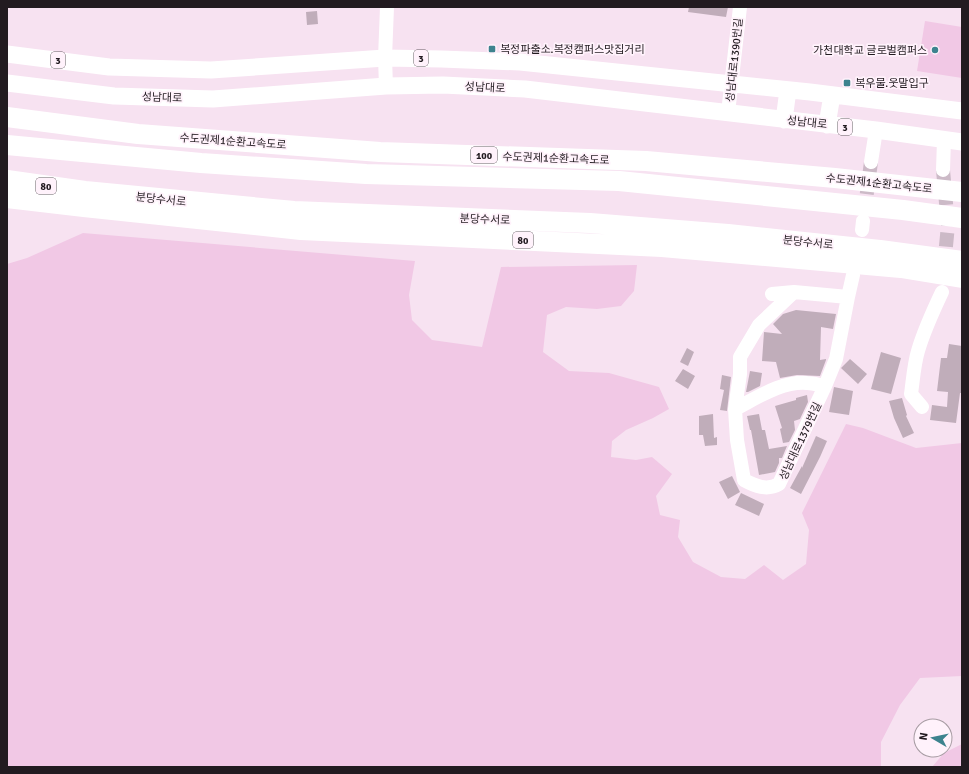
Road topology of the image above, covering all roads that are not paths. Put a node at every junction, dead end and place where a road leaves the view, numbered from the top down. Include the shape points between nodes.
1 (387, 7) edge
2 (740, 7) edge
3 (7, 54) edge
4 (385, 58) junction
5 (7, 83) edge
6 (732, 84) junction
7 (386, 86) junction
8 (788, 90) junction
9 (832, 94) junction
10 (962, 111) edge
11 (728, 113) junction
12 (7, 117) edge
13 (784, 120) junction
14 (827, 124) junction
15 (876, 130) junction
16 (944, 140) junction
17 (962, 142) edge
18 (7, 145) edge
19 (871, 162) tunnel mouth
20 (943, 170) tunnel mouth
21 (7, 180) edge
22 (962, 192) edge
23 (7, 198) edge
24 (85, 199) junction
25 (962, 218) edge
26 (962, 261) edge
27 (854, 275) dead end
28 (962, 278) edge
29 (794, 292) junction
30 (942, 292) dead end
31 (772, 294) dead end
32 (848, 297) junction
33 (825, 386) junction
34 (922, 407) dead end
35 (735, 409) junction

1 - 4 street
2 - 6 street, 성남대로1390번길
3 - 4 main road, 3 via 110,67 211,70
4 - 6 main road, 3 via 520,62
4 - 7 street
5 - 7 main road, 성남대로 / 3 via 114,96 213,99
6 - 8 main road, 3
6 - 11 street, 성남대로1390번길
7 - 11 main road, 성남대로 / 3 via 443,85 525,89
8 - 9 main road, 3
8 - 13 main road
9 - 10 main road, 3
9 - 14 main road
11 - 13 main road, 성남대로 / 3
12 - 22 highway, 수도권제1순환고속도로 / 100 via 138,134 380,152 646,161
13 - 14 main road, 성남대로 / 3
14 - 15 main road, 성남대로 / 3
15 - 16 main road, 성남대로 / 3
15 - 19 street
16 - 17 main road, 성남대로 / 3
16 - 20 street
18 - 25 highway, 수도권제1순환고속도로 / 100 via 201,163 366,174 619,181
21 - 24 highway, 분당수서로 / 80
23 - 24 highway, 분당수서로 / 80
24 - 26 highway, 분당수서로 / 80 via 294,211 590,223 728,234
24 - 28 highway, 분당수서로 / 80 via 301,230 662,247 901,268
27 - 32 street, 성남대로1379번길
29 - 31 street
29 - 32 street
29 - 35 street, 성남대로1379번길 via 759,325 740,358
30 - 34 street via 918,351 912,381 911,394
32 - 33 street, 성남대로1379번길 via 836,359
33 - 35 street, 성남대로1379번길 via 806,383 788,385
33 - 35 street, 성남대로1379번길 via 780,484 774,488 757,486 744,480

